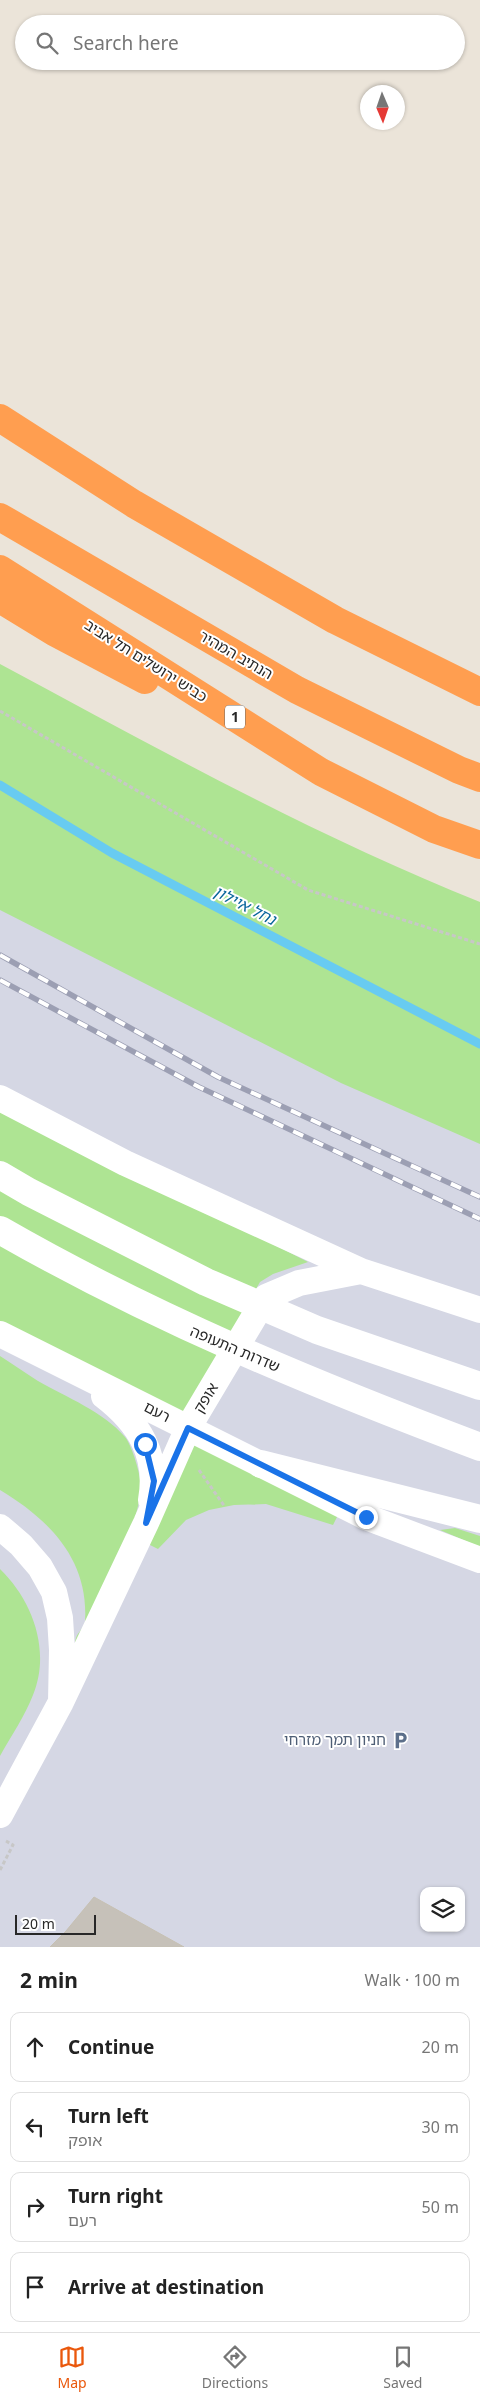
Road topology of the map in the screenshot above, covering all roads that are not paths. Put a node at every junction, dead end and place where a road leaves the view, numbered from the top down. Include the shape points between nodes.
1 (0, 418) edge
2 (0, 517) edge
3 (0, 568) edge
4 (0, 599) edge
5 (480, 692) edge
6 (322, 772) junction
7 (480, 778) edge
8 (480, 845) edge
9 (0, 1098) edge
10 (0, 1175) edge
11 (0, 1230) edge
12 (361, 1271) junction
13 (480, 1310) edge
14 (0, 1334) edge
15 (67, 1366) junction
16 (480, 1386) edge
17 (188, 1428) junction
18 (480, 1447) edge
19 (261, 1464) junction
20 (480, 1519) edge
21 (146, 1523) junction
22 (0, 1527) edge
23 (480, 1560) edge
24 (61, 1702) junction
25 (0, 1815) edge

1 - 5 highway via 134,504 327,616
2 - 7 highway, הנתיב המהיר via 297,690
3 - 6 highway, כביש ירושלים תל אביב / 1
4 - 6 highway via 54,632
6 - 8 highway, כביש ירושלים תל אביב / 1 via 434,829
9 - 12 street via 125,1163
10 - 16 main road via 206,1282 317,1330
11 - 18 main road, שדרות התעופה via 182,1326
12 - 13 street
12 - 17 street, אופק via 299,1283 266,1297
14 - 15 street, רעם
15 - 17 street, רעם
15 - 21 street via 133,1422 145,1444 154,1481
17 - 19 street, רעם
17 - 21 street, אופק
19 - 20 main road
19 - 23 street, רעם via 366,1517
21 - 24 street, אופק
22 - 24 street via 40,1568 54,1592 60,1618
24 - 25 street, אופק

